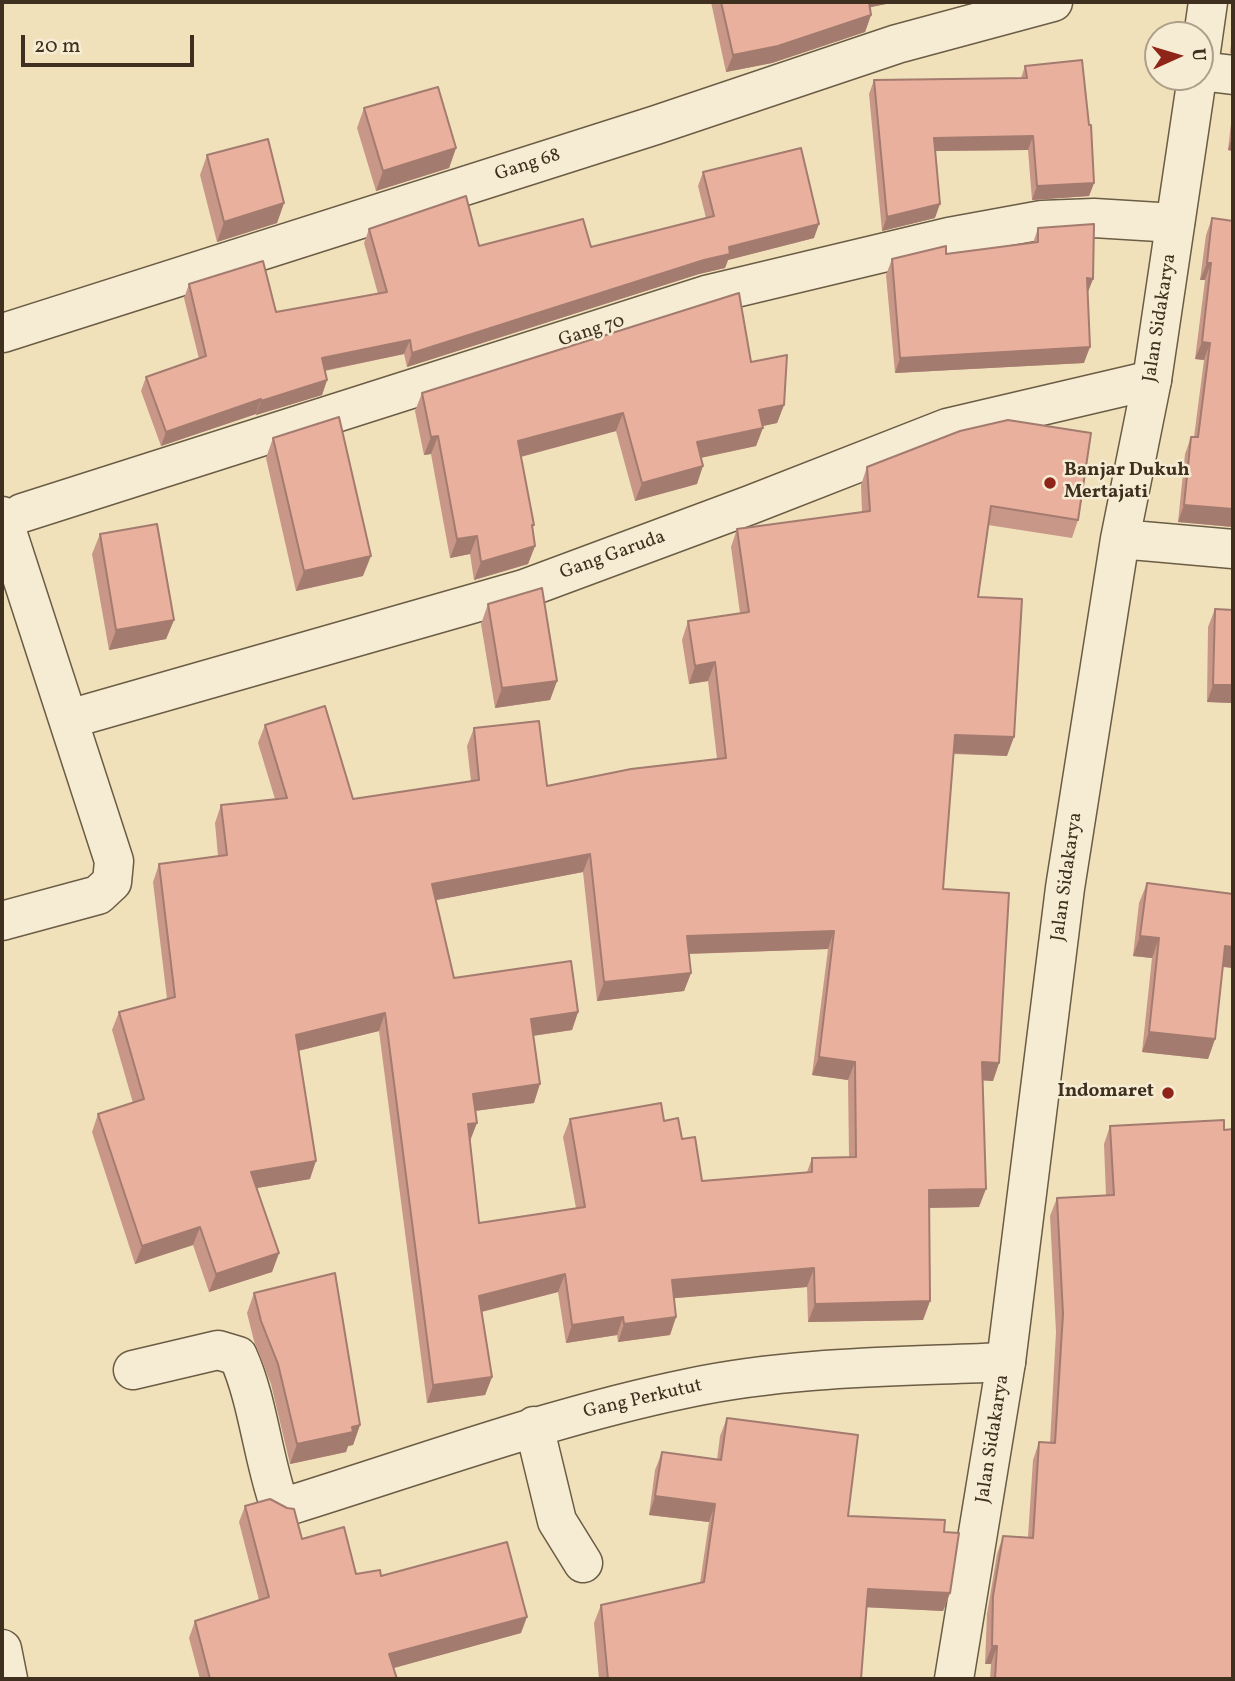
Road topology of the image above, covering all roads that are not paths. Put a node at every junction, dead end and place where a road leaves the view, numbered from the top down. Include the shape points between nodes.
1 (1053, 2) edge
2 (1208, 2) edge
3 (1205, 21) edge
4 (1214, 73) edge
5 (1233, 75) edge
6 (1195, 91) edge
7 (1175, 223) junction
8 (3, 333) edge
9 (1152, 380) junction
10 (12, 515) edge
11 (1120, 539) junction
12 (1233, 549) edge
13 (69, 719) junction
14 (2, 920) edge
15 (1006, 1362) junction
16 (133, 1370) dead end
17 (534, 1426) junction
18 (583, 1563) dead end
19 (2, 1648) edge
20 (8, 1679) edge
21 (954, 1679) edge

1 - 8 street, Gang 68 via 897,44
2 - 3 street
4 - 5 street
6 - 7 street, Jalan Sidakarya
7 - 9 street, Jalan Sidakarya
7 - 10 street, Gang 70 via 1042,220 949,237 706,295
9 - 11 street, Jalan Sidakarya
9 - 13 street, Gang Garuda via 947,428 524,589
10 - 13 street
11 - 12 street
11 - 15 street, Jalan Sidakarya via 1065,888
13 - 14 street via 114,861 112,882 98,895
15 - 17 street, Gang Perkutut via 787,1372 690,1388
15 - 21 street, Jalan Sidakarya
16 - 17 street, Gang Perkutut via 218,1350 238,1356 277,1497 291,1505
17 - 18 street via 557,1521
19 - 20 street

